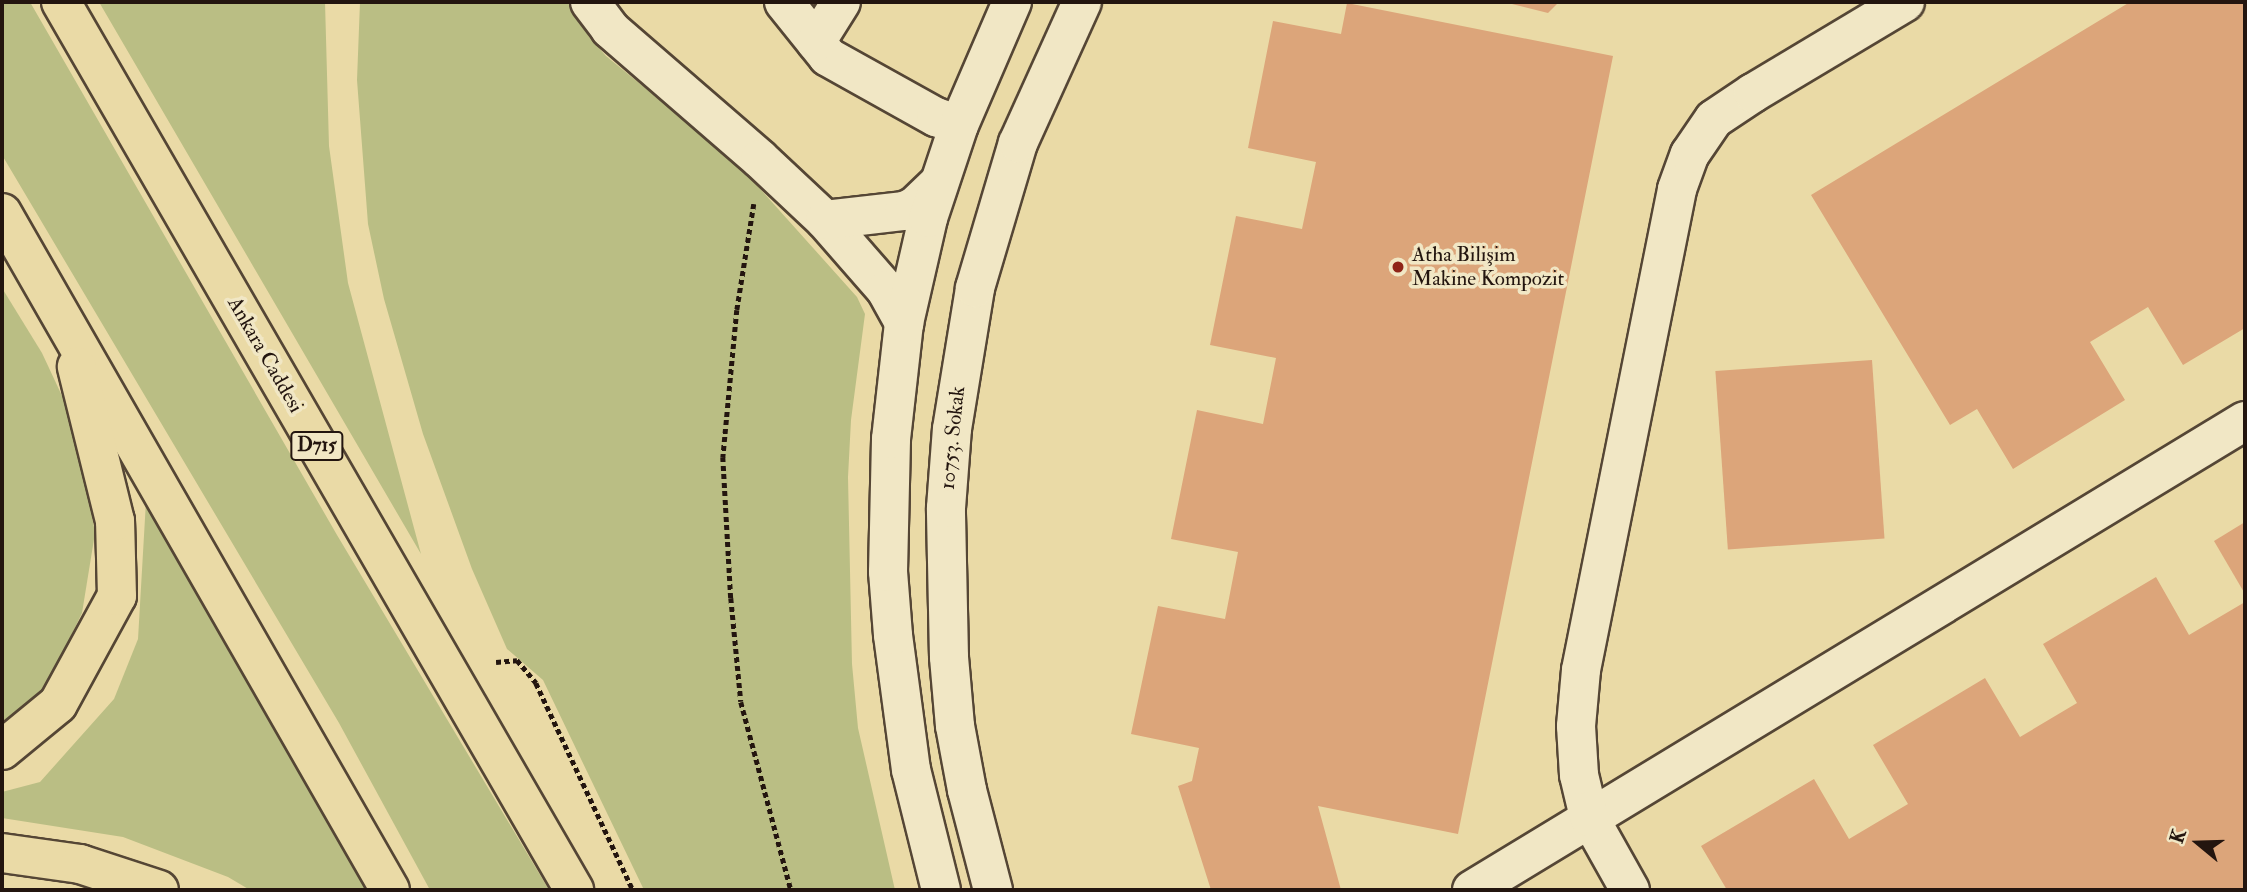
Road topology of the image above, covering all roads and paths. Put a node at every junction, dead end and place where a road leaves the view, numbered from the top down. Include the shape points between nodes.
1 (61, 2) edge
2 (590, 2) edge
3 (784, 2) edge
4 (841, 2) edge
5 (1012, 2) edge
6 (1082, 2) edge
7 (1905, 2) edge
8 (816, 42) junction
9 (959, 125) junction
10 (760, 159) junction
11 (939, 183) junction
12 (2, 213) edge
13 (825, 220) junction
14 (66, 321) junction
15 (904, 323) junction
16 (2245, 421) edge
17 (496, 662) dead end
18 (2, 750) edge
19 (1589, 817) junction
20 (2, 853) edge
21 (159, 890) edge
22 (390, 890) edge
23 (574, 890) edge
24 (633, 890) edge
25 (791, 890) edge
26 (942, 890) edge
27 (993, 890) edge
28 (1472, 890) edge
29 (1630, 890) edge

1 - 23 highway, Ankara Caddesi / D715
2 - 10 street via 617,35
3 - 8 street
4 - 8 street
5 - 9 street
6 - 27 street, 10753. Sokak via 1018,144 975,288 952,429 946,508 948,657 967,790
7 - 19 street via 1714,120 1690,153 1677,189 1581,670 1576,726 1579,775
8 - 9 street via 828,57
9 - 11 street
10 - 13 street
10 - 25 path via 737,310 723,457 741,702
11 - 13 street via 904,211
11 - 15 street
12 - 14 highway
13 - 15 street via 886,290
14 - 18 highway via 115,521 117,596 58,704
14 - 22 highway
15 - 26 street via 888,503 891,610 911,770
16 - 19 street
17 - 24 path via 517,660 536,683
19 - 28 street
19 - 29 street
20 - 21 highway via 80,864

